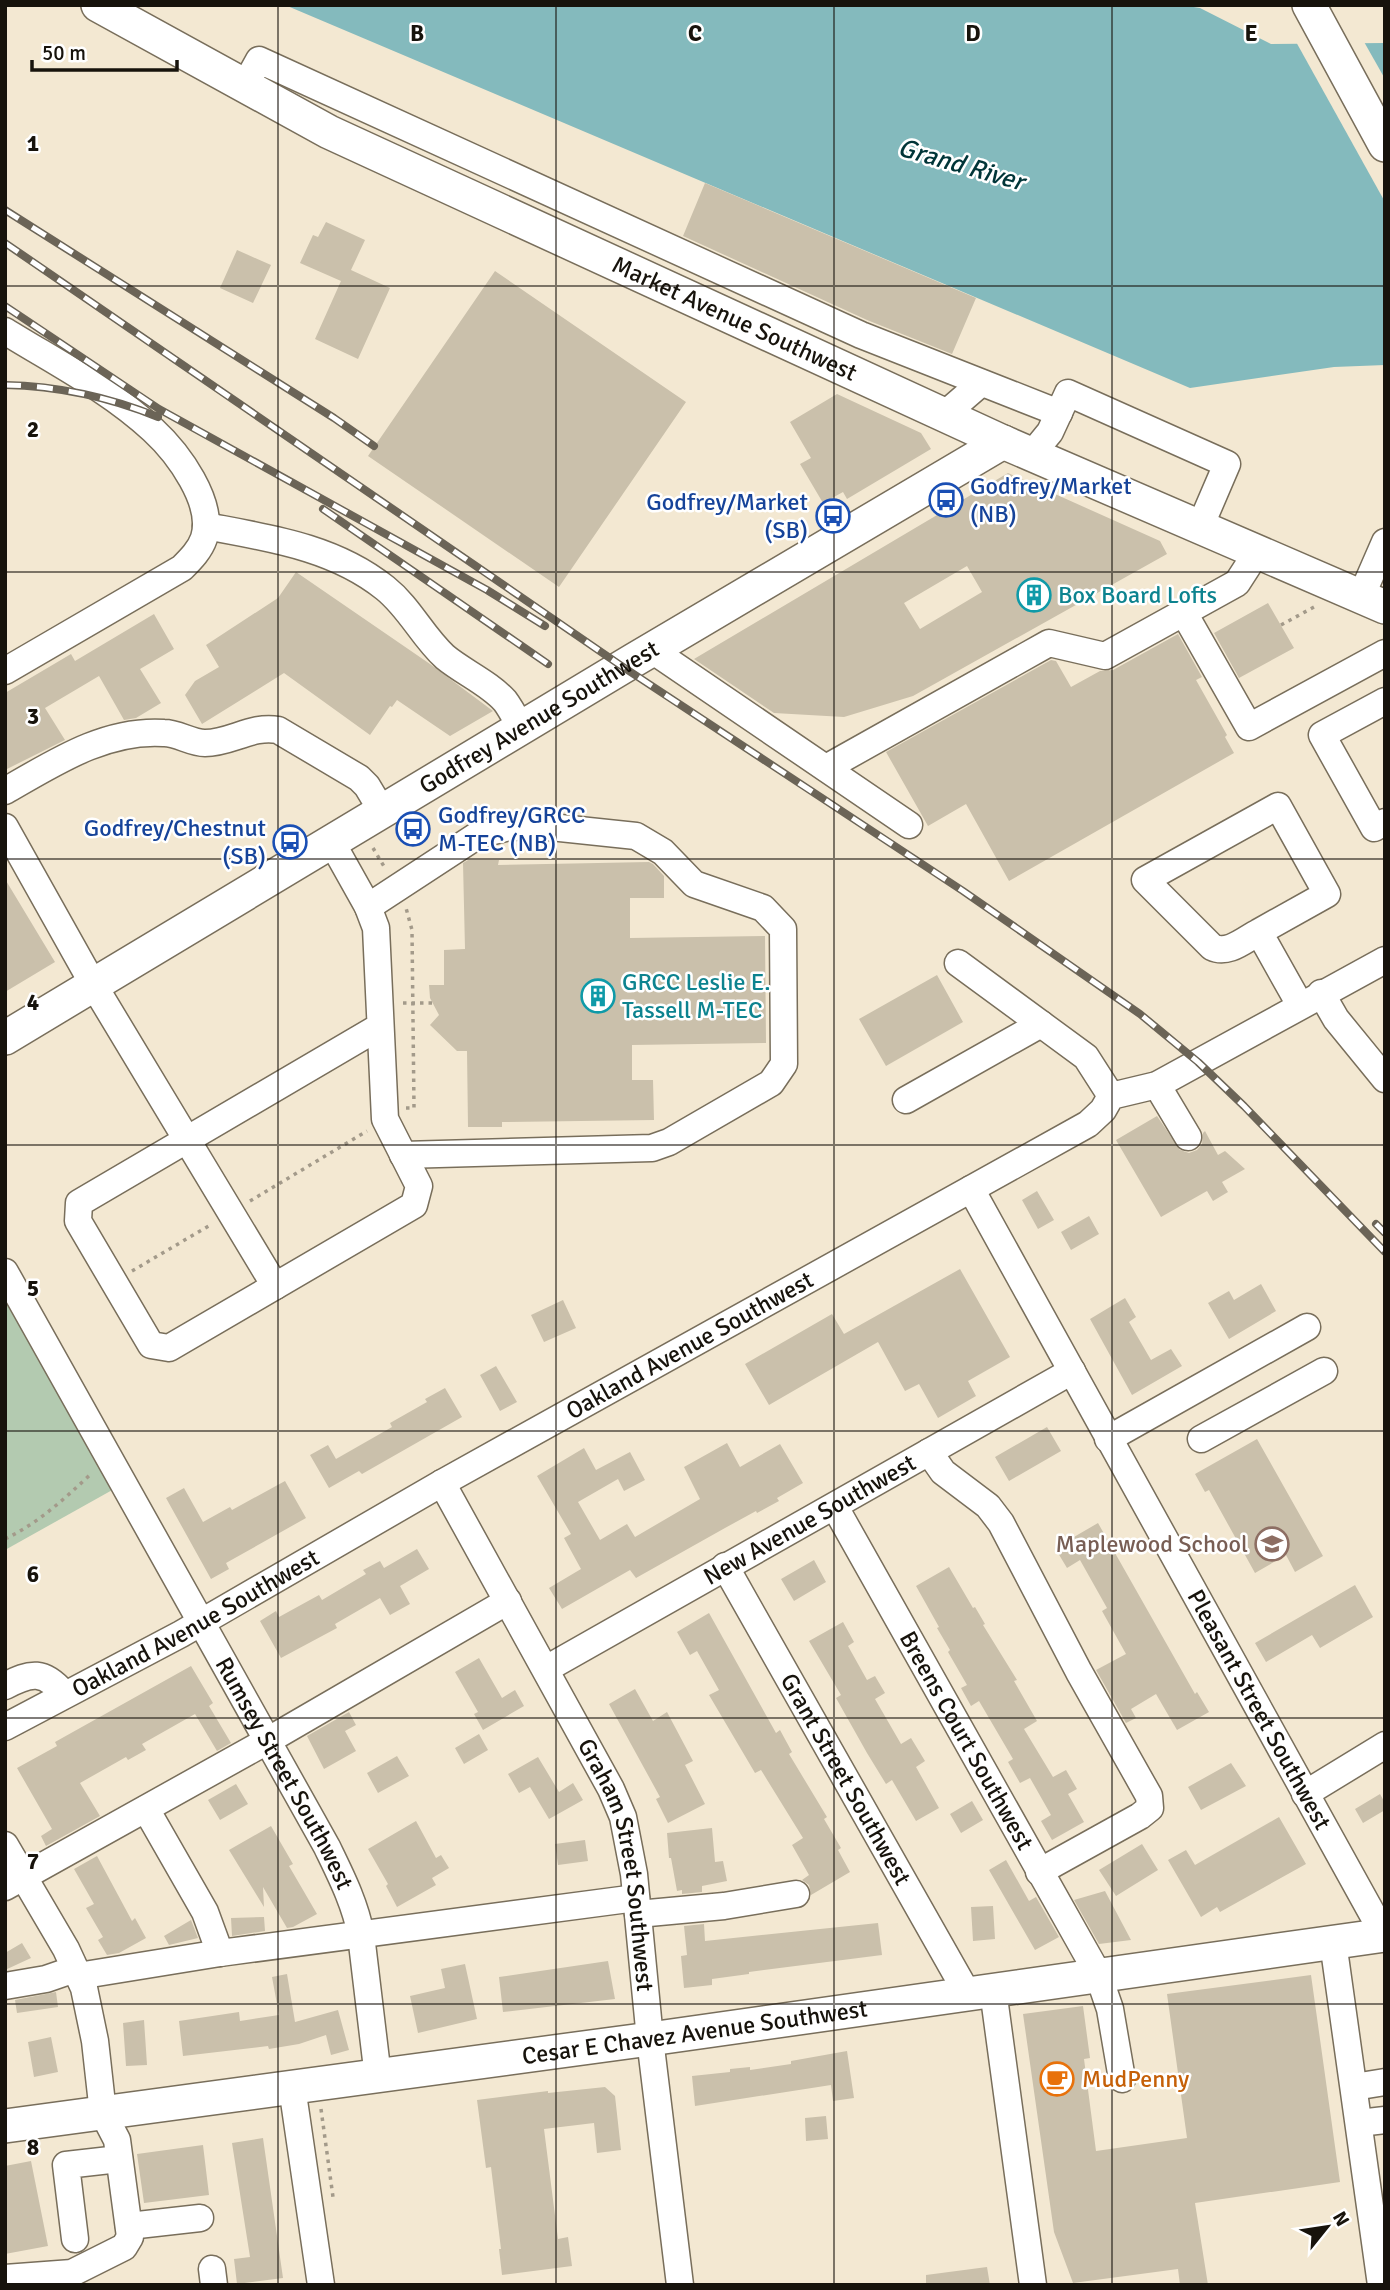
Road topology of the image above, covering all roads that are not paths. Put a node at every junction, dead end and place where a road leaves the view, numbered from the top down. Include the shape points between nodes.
1 (98, 5) edge
2 (1309, 5) edge
3 (244, 87) junction
4 (367, 110) junction
5 (352, 143) junction
6 (1385, 145) edge
7 (449, 147) junction
8 (434, 180) junction
9 (607, 219) junction
10 (660, 243) junction
11 (592, 253) junction
12 (644, 277) junction
13 (750, 284) junction
14 (731, 317) junction
15 (839, 325) junction
16 (5, 331) edge
17 (824, 359) junction
18 (981, 383) junction
19 (1059, 414) junction
20 (944, 415) junction
21 (1017, 448) junction
22 (206, 526) junction
23 (1200, 527) junction
24 (1385, 542) edge
25 (1257, 552) junction
26 (1373, 602) edge
27 (1184, 613) junction
28 (652, 650) junction
29 (1385, 653) edge
30 (5, 671) edge
31 (1385, 701) edge
32 (521, 728) junction
33 (825, 768) junction
34 (5, 791) edge
35 (382, 811) junction
36 (1385, 822) edge
37 (909, 825) dead end
38 (5, 827) edge
39 (331, 841) junction
40 (369, 907) junction
41 (1259, 932) junction
42 (958, 963) dead end
43 (1378, 964) edge
44 (93, 984) junction
45 (1310, 999) junction
46 (379, 1015) junction
47 (1041, 1024) junction
48 (5, 1038) edge
49 (1385, 1079) edge
50 (1157, 1085) junction
51 (1111, 1096) junction
52 (906, 1100) dead end
53 (1188, 1137) dead end
54 (186, 1140) junction
55 (403, 1155) junction
56 (971, 1189) junction
57 (5, 1272) edge
58 (275, 1286) junction
59 (1307, 1327) dead end
60 (1244, 1363) junction
61 (1072, 1371) junction
62 (1324, 1371) dead end
63 (1266, 1403) junction
64 (1108, 1438) junction
65 (1201, 1439) dead end
66 (929, 1452) junction
67 (442, 1482) junction
68 (835, 1507) junction
69 (725, 1566) junction
70 (508, 1601) junction
71 (201, 1623) junction
72 (546, 1669) junction
73 (5, 1686) edge
74 (64, 1695) junction
75 (5, 1727) edge
76 (267, 1741) junction
77 (1385, 1745) edge
78 (1305, 1794) junction
79 (146, 1809) junction
80 (5, 1844) edge
81 (1039, 1872) junction
82 (14, 1882) edge
83 (796, 1894) dead end
84 (637, 1906) junction
85 (361, 1935) junction
86 (1384, 1935) edge
87 (1333, 1942) junction
88 (220, 1953) junction
89 (76, 1972) junction
90 (1098, 1974) junction
91 (5, 1986) edge
92 (980, 1992) junction
93 (650, 2039) junction
94 (378, 2077) junction
95 (1122, 2079) dead end
96 (1385, 2082) edge
97 (292, 2087) junction
98 (1354, 2087) junction
99 (103, 2113) junction
100 (1372, 2121) edge
101 (5, 2126) edge
102 (119, 2159) junction
103 (200, 2218) dead end
104 (129, 2226) junction
105 (75, 2239) dead end
106 (1381, 2257) edge
107 (5, 2278) edge
108 (75, 2279) edge
109 (321, 2285) edge
110 (680, 2285) edge
111 (1033, 2285) edge
112 (1381, 2285) edge

1 - 3 main road, Market Avenue Southwest
2 - 6 main road
3 - 4 street via 259,60
3 - 5 main road, Market Avenue Southwest
4 - 5 street
4 - 7 street
5 - 8 main road, Market Avenue Southwest
7 - 8 street
7 - 9 street
8 - 11 main road, Market Avenue Southwest
9 - 10 street
9 - 11 street
10 - 12 street
10 - 13 street
11 - 12 main road, Market Avenue Southwest
12 - 14 main road, Market Avenue Southwest
13 - 14 street
13 - 15 street
14 - 17 main road, Market Avenue Southwest
15 - 17 street
15 - 18 street
16 - 22 street via 120,403 155,431 202,496
17 - 20 main road, Market Avenue Southwest
18 - 19 street
18 - 20 street
19 - 21 street via 1050,432
19 - 23 street via 1068,393 1227,464
20 - 21 main road, Market Avenue Southwest
21 - 23 main road, Market Avenue Southwest
21 - 28 main road, Godfrey Avenue Southwest
22 - 30 street via 197,552 182,568
22 - 32 street via 298,544 342,562 385,588 445,657 504,700
23 - 25 main road, Market Avenue Southwest
24 - 26 street
25 - 26 main road, Market Avenue Southwest
25 - 27 street via 1237,583
27 - 29 street via 1249,727
27 - 33 street via 1105,656 1049,643
28 - 32 main road, Godfrey Avenue Southwest
28 - 33 street
31 - 36 street via 1322,735 1374,828
32 - 35 main road, Godfrey Avenue Southwest
33 - 37 street
34 - 35 street via 73,752 130,734 166,733 206,743 266,727 359,778
35 - 39 main road, Godfrey Avenue Southwest
38 - 44 street
39 - 40 street
39 - 44 main road, Godfrey Avenue Southwest
40 - 46 street via 379,947
40 - 55 street via 478,835 509,827 541,826 636,836 663,852 694,884 763,908 783,929 784,1064 771,1083 652,1148
41 - 41 street via 1226,950 1212,947 1145,880 1278,806 1327,894
41 - 45 street
42 - 47 street
43 - 45 street
44 - 48 main road, Godfrey Avenue Southwest
44 - 54 street
45 - 49 street via 1336,1018
45 - 50 street
46 - 54 street
46 - 55 street via 384,1119
47 - 51 street via 1086,1058
47 - 52 street
50 - 51 street
50 - 53 street
51 - 56 street, Oakland Avenue Southwest via 1088,1124
54 - 58 street
54 - 58 street via 79,1203 78,1221 151,1345 169,1348
55 - 58 street via 419,1186 414,1205
56 - 61 street, Pleasant Street Southwest
56 - 67 street, Oakland Avenue Southwest
57 - 71 street, Rumsey Street Southwest
59 - 60 street
60 - 63 street
60 - 64 street
61 - 64 street, Pleasant Street Southwest
61 - 66 street, New Avenue Southwest
62 - 63 street
63 - 65 street
64 - 78 street, Pleasant Street Southwest
66 - 68 street, New Avenue Southwest
66 - 81 street via 943,1472 988,1506 1001,1523 1149,1796 1150,1808 1140,1816
67 - 70 street, Graham Street Southwest
67 - 71 street, Oakland Avenue Southwest
68 - 69 street, New Avenue Southwest
68 - 81 street, Breens Court Southwest
69 - 72 street, New Avenue Southwest
69 - 92 street, Grant Street Southwest
70 - 72 street, Graham Street Southwest
70 - 76 street
71 - 74 street, Oakland Avenue Southwest
71 - 76 street, Rumsey Street Southwest
72 - 84 street, Graham Street Southwest via 623,1818
73 - 74 street via 34,1675 56,1685
74 - 75 street, Oakland Avenue Southwest
76 - 79 street
76 - 85 street, Rumsey Street Southwest via 346,1884
77 - 78 street
78 - 86 street, Pleasant Street Southwest
79 - 82 street
79 - 88 street via 205,1912
80 - 82 street
81 - 90 street, Breens Court Southwest
82 - 89 street
83 - 84 street via 724,1906
84 - 85 street
84 - 93 street, Graham Street Southwest
85 - 88 street
85 - 94 street, Rumsey Street Southwest
86 - 87 main road, Cesar E Chavez Avenue Southwest
87 - 90 main road, Cesar E Chavez Avenue Southwest
87 - 98 street
88 - 89 street
89 - 91 street
89 - 99 street via 95,2040
90 - 92 main road, Cesar E Chavez Avenue Southwest
90 - 95 street, Breens Court Southwest via 1111,2010
92 - 93 main road, Cesar E Chavez Avenue Southwest
92 - 111 street, Grant Street Southwest
93 - 94 main road, Cesar E Chavez Avenue Southwest
93 - 110 street, Graham Street Southwest
94 - 97 main road, Cesar E Chavez Avenue Southwest
96 - 98 street
97 - 99 main road, Cesar E Chavez Avenue Southwest
97 - 109 street
98 - 100 street
99 - 101 main road, Cesar E Chavez Avenue Southwest
99 - 102 street via 117,2140
100 - 106 street
102 - 104 street
102 - 105 street via 66,2165
103 - 104 street
104 - 108 street via 124,2247
106 - 112 street
107 - 108 street

